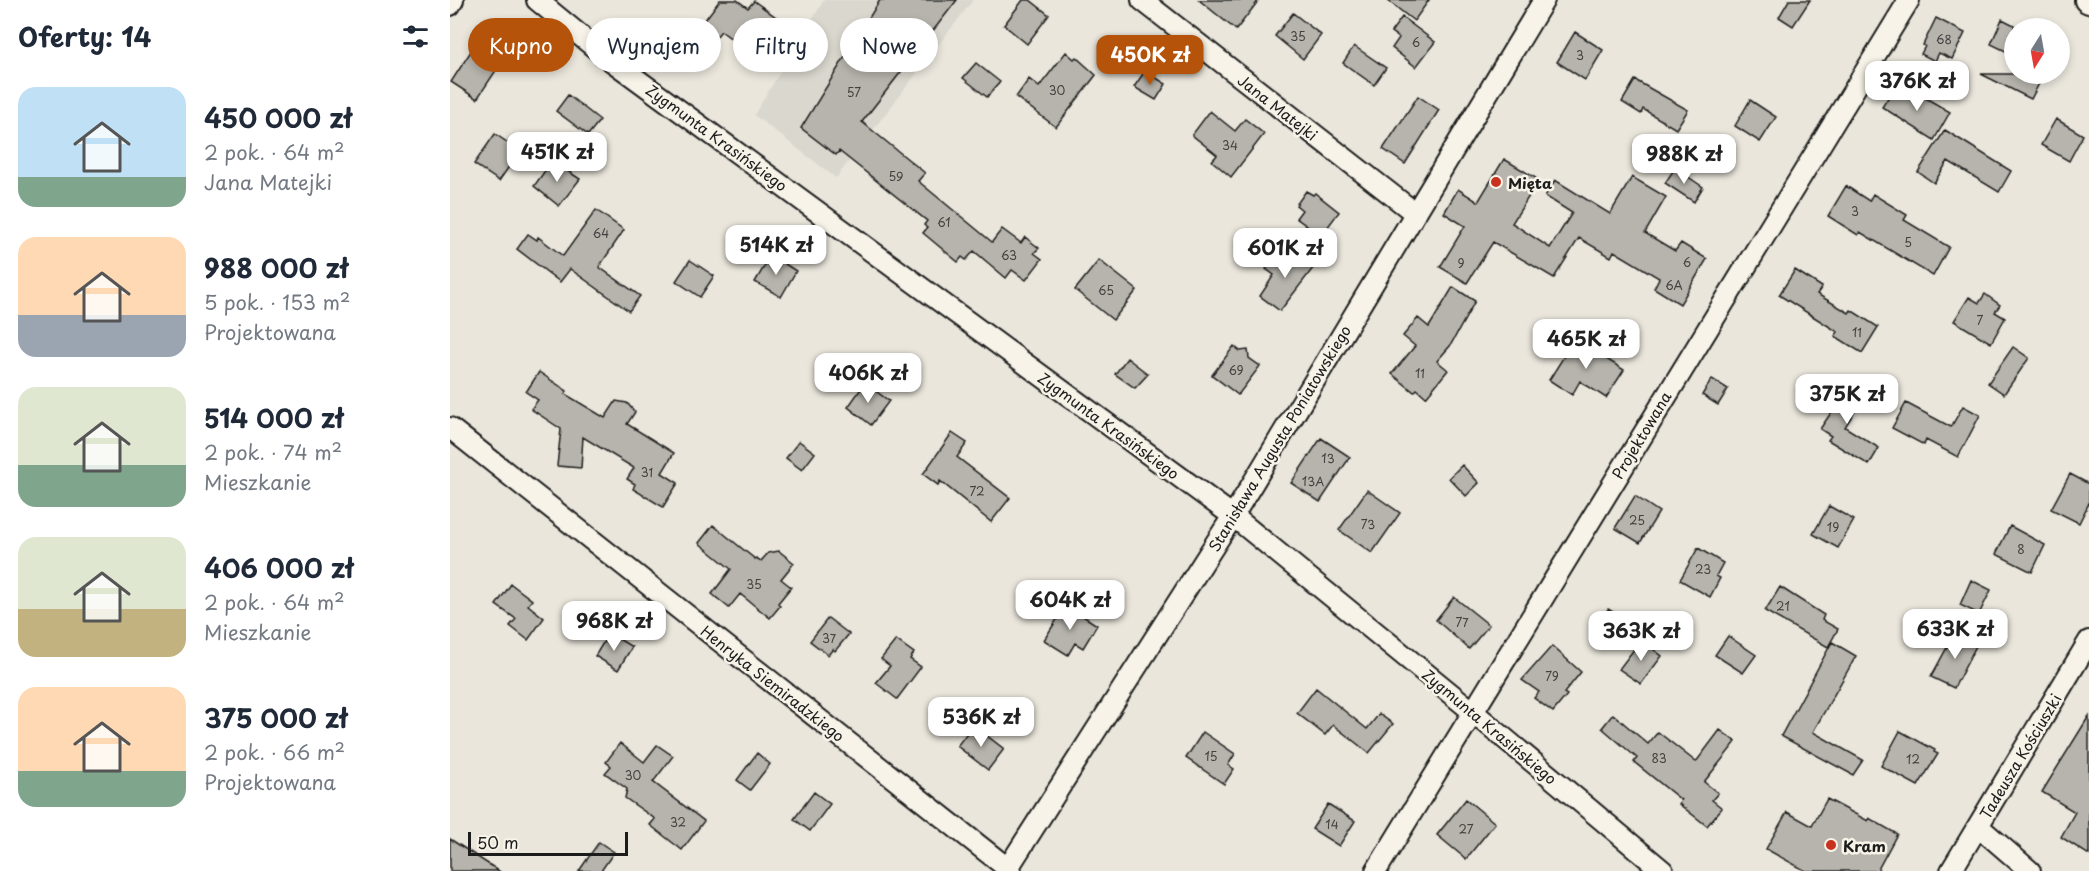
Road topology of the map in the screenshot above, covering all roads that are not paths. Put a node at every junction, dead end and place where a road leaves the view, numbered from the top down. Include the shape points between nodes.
1 (453, 0) edge
2 (537, 0) edge
3 (1142, 0) edge
4 (1544, 0) edge
5 (1909, 0) edge
6 (450, 5) edge
7 (1415, 213) junction
8 (450, 428) edge
9 (1233, 516) junction
10 (2089, 640) edge
11 (1472, 711) junction
12 (1978, 826) junction
13 (1008, 870) edge
14 (1376, 871) edge
15 (1663, 871) edge
16 (1951, 871) edge
17 (2030, 871) edge

1 - 6 street
2 - 9 street, Zygmunta Krasińskiego via 605,56
3 - 7 street, Jana Matejki
4 - 7 street, Stanisława Augusta Poniatowskiego
5 - 11 street, Projektowana
7 - 9 street, Stanisława Augusta Poniatowskiego
8 - 13 street, Henryka Siemiradzkiego
9 - 11 street, Zygmunta Krasińskiego
9 - 13 street, Stanisława Augusta Poniatowskiego
10 - 12 street, Tadeusza Kościuszki
11 - 14 street, Projektowana
11 - 15 street, Zygmunta Krasińskiego
12 - 16 street, Tadeusza Kościuszki
12 - 17 street

